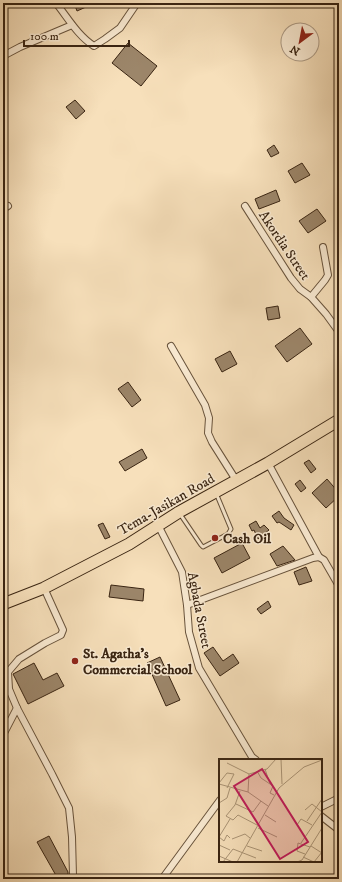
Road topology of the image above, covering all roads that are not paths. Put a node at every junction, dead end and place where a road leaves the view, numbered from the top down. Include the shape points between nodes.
1 (56, 3) edge
2 (137, 3) edge
3 (72, 25) junction
4 (3, 56) edge
5 (245, 206) dead end
6 (323, 247) dead end
7 (311, 297) junction
8 (339, 332) edge
9 (170, 346) dead end
10 (339, 420) edge
11 (268, 464) junction
12 (236, 480) junction
13 (216, 492) junction
14 (180, 512) junction
15 (158, 526) junction
16 (319, 557) junction
17 (339, 586) edge
18 (44, 588) junction
19 (3, 604) edge
20 (187, 605) junction
21 (18, 708) junction
22 (3, 735) edge
23 (253, 759) edge
24 (339, 798) edge
25 (219, 801) edge
26 (322, 806) edge
27 (322, 817) edge
28 (339, 830) edge
29 (72, 879) edge
30 (162, 879) edge

1 - 3 street
2 - 3 street via 120,28 94,46
3 - 4 street
5 - 7 street, Akordia Street via 291,278
6 - 7 street via 328,275
7 - 8 street, Akordia Street
9 - 12 street via 205,405 209,418 208,433
10 - 11 highway, Tema-Jasikan Road
11 - 12 highway, Tema-Jasikan Road
11 - 16 street
12 - 13 highway, Tema-Jasikan Road
13 - 14 highway, Tema-Jasikan Road
13 - 14 lane via 231,529 228,534 203,547
14 - 15 highway, Tema-Jasikan Road
15 - 18 highway, Tema-Jasikan Road
15 - 20 street, Agbada Street via 182,572
16 - 17 street via 324,560
16 - 20 street
18 - 19 highway, Tema-Jasikan Road
18 - 21 street via 63,630 61,635 19,659 8,672 9,690
20 - 23 street, Agbada Street via 189,632 199,668
21 - 22 street
21 - 29 street via 69,808
24 - 26 street
25 - 30 street
27 - 28 street

